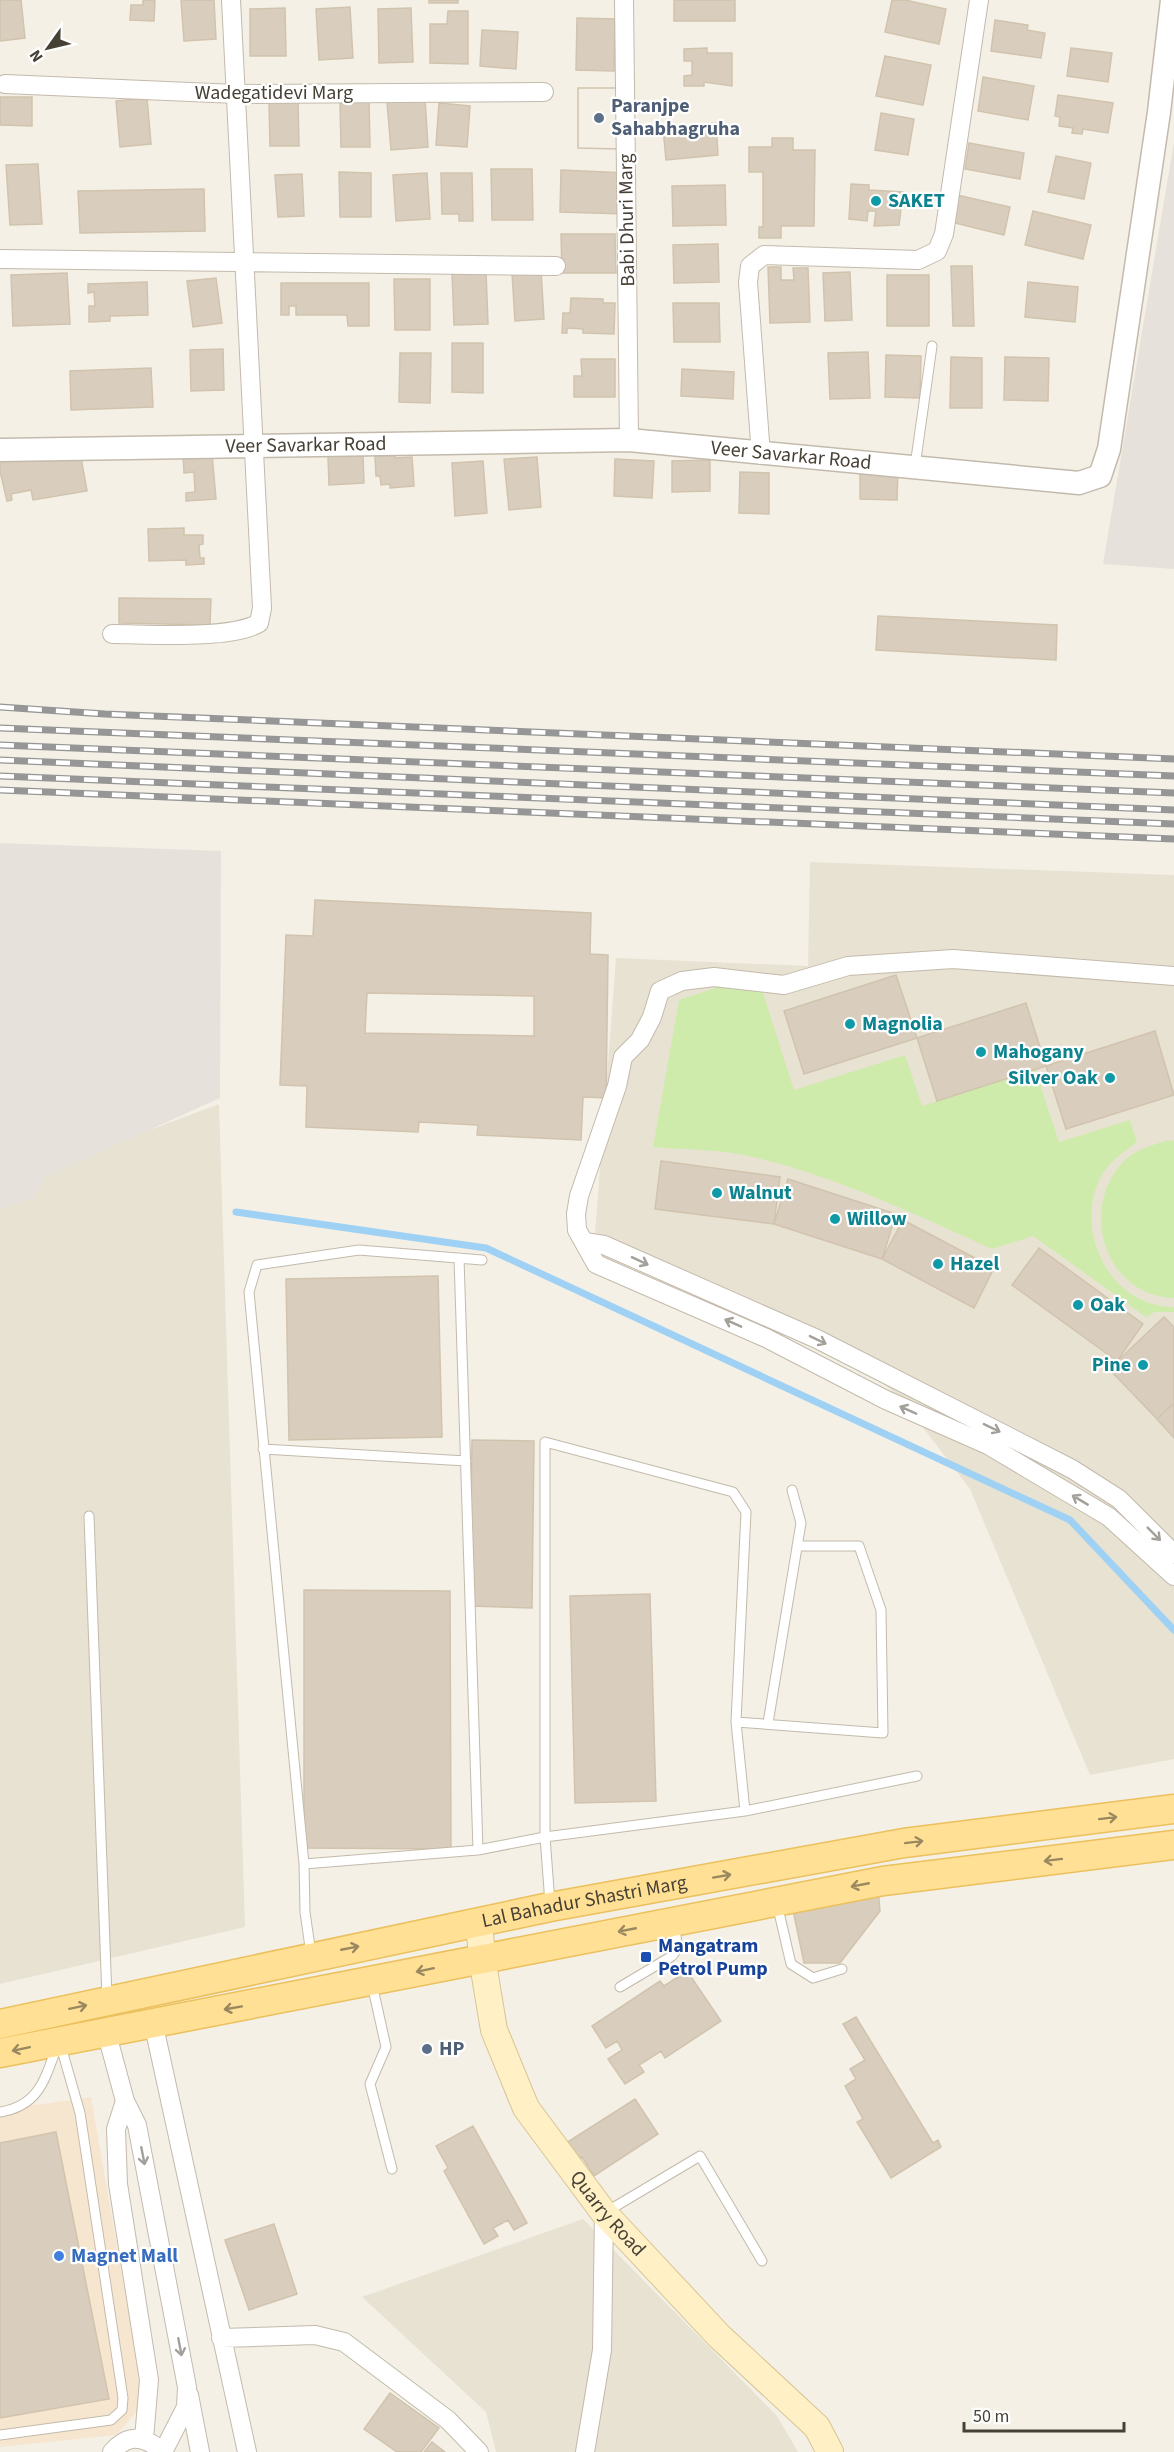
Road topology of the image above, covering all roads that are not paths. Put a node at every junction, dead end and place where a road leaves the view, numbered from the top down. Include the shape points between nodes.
1 (231, 0) edge
2 (624, 0) edge
3 (979, 0) edge
4 (1172, 0) edge
5 (5, 84) dead end
6 (544, 92) dead end
7 (236, 94) junction
8 (0, 259) edge
9 (245, 262) junction
10 (556, 266) dead end
11 (932, 346) dead end
12 (629, 440) junction
13 (254, 444) junction
14 (0, 450) edge
15 (761, 455) junction
16 (915, 468) junction
17 (112, 634) dead end
18 (1174, 976) edge
19 (585, 1242) junction
20 (459, 1258) junction
21 (482, 1260) dead end
22 (791, 1328) junction
23 (785, 1348) junction
24 (263, 1449) junction
25 (466, 1461) junction
26 (792, 1490) dead end
27 (89, 1516) dead end
28 (797, 1546) junction
29 (1174, 1554) edge
30 (1174, 1576) edge
31 (736, 1722) junction
32 (768, 1723) junction
33 (917, 1776) dead end
34 (1174, 1809) edge
35 (745, 1811) junction
36 (545, 1837) junction
37 (1174, 1845) edge
38 (478, 1850) junction
39 (304, 1864) junction
40 (776, 1902) junction
41 (550, 1907) junction
42 (673, 1921) junction
43 (479, 1922) junction
44 (312, 1956) junction
45 (482, 1958) junction
46 (842, 1969) dead end
47 (372, 1982) junction
48 (620, 1987) dead end
49 (107, 2000) junction
50 (153, 2022) junction
51 (0, 2024) edge
52 (106, 2031) junction
53 (59, 2041) junction
54 (0, 2053) edge
55 (125, 2101) junction
56 (0, 2112) edge
57 (392, 2169) dead end
58 (604, 2213) junction
59 (762, 2261) dead end
60 (221, 2338) junction
61 (188, 2387) junction
62 (0, 2435) edge
63 (144, 2439) junction
64 (112, 2452) edge
65 (158, 2452) edge
66 (163, 2452) edge
67 (200, 2452) edge
68 (248, 2452) edge
69 (479, 2452) edge
70 (585, 2452) edge
71 (830, 2452) edge

1 - 7 street
2 - 12 street, Babi Dhuri Marg
3 - 15 street via 944,234 938,251 918,260 764,255 750,266
4 - 16 street, Veer Savarkar Road via 1163,112 1109,449 1100,476 1079,483
5 - 7 street, Wadegatidevi Marg
6 - 7 street, Wadegatidevi Marg
7 - 9 street
8 - 9 street
9 - 10 street
9 - 13 street
11 - 16 lane
12 - 13 street, Veer Savarkar Road
12 - 15 street, Veer Savarkar Road
13 - 14 street, Veer Savarkar Road
13 - 17 street via 260,623 226,632
15 - 16 street, Veer Savarkar Road
18 - 19 street via 953,959 848,966 784,985 714,978 682,981 660,991 640,1040 622,1057 618,1086 579,1196 577,1230
19 -> 22 street via 604,1245
23 -> 19 street via 596,1264
20 - 21 lane
20 - 24 lane via 359,1250 257,1265 249,1293
20 - 25 lane
22 - 23 street
22 -> 29 street via 1072,1469 1119,1499
30 -> 23 street via 1109,1518 988,1445 886,1400
24 - 25 lane
24 - 39 lane
25 - 38 lane
26 - 28 lane via 801,1523
27 - 49 lane
28 - 32 lane
28 - 32 lane via 859,1546 880,1610 884,1733
31 - 32 lane
31 - 35 lane
31 - 36 lane via 746,1512 733,1492 545,1442
33 - 35 lane
41 -> 34 main road, Lal Bahadur Shastri Marg via 904,1843
35 - 36 lane
36 - 38 lane
36 - 41 lane
37 -> 40 main road, Lal Bahadur Shastri Marg via 883,1881
38 - 39 lane
39 - 44 lane via 305,1912
40 - 42 main road, Lal Bahadur Shastri Marg
40 - 46 lane via 791,1964 813,1978
41 - 43 main road, Lal Bahadur Shastri Marg
42 -> 45 main road, Lal Bahadur Shastri Marg
42 - 48 lane via 678,1948 672,1956
44 -> 43 main road, Lal Bahadur Shastri Marg
43 - 45 main road, Quarry Road
44 - 49 main road, Lal Bahadur Shastri Marg
45 -> 47 main road, Lal Bahadur Shastri Marg
45 - 58 main road, Quarry Road via 494,2030 526,2108
47 -> 50 main road, Lal Bahadur Shastri Marg
47 - 57 lane via 386,2047 370,2084
51 -> 49 main road, Lal Bahadur Shastri Marg
50 - 52 main road, Lal Bahadur Shastri Marg
50 - 60 street
52 - 53 main road, Lal Bahadur Shastri Marg
52 - 55 street
53 -> 54 main road, Lal Bahadur Shastri Marg
53 - 56 lane via 43,2084 33,2097 14,2110
53 - 62 lane via 80,2113 122,2410 111,2420
55 -> 61 street via 137,2125
55 - 63 street via 116,2129 118,2184 149,2380
58 - 59 lane via 700,2156
58 - 70 street via 602,2350
58 - 71 main road, Quarry Road via 719,2336 817,2427
60 - 68 street
60 - 69 street via 315,2335 344,2342 448,2420
61 - 66 street via 186,2407
61 - 67 street
63 - 64 street via 131,2438
63 - 65 street

